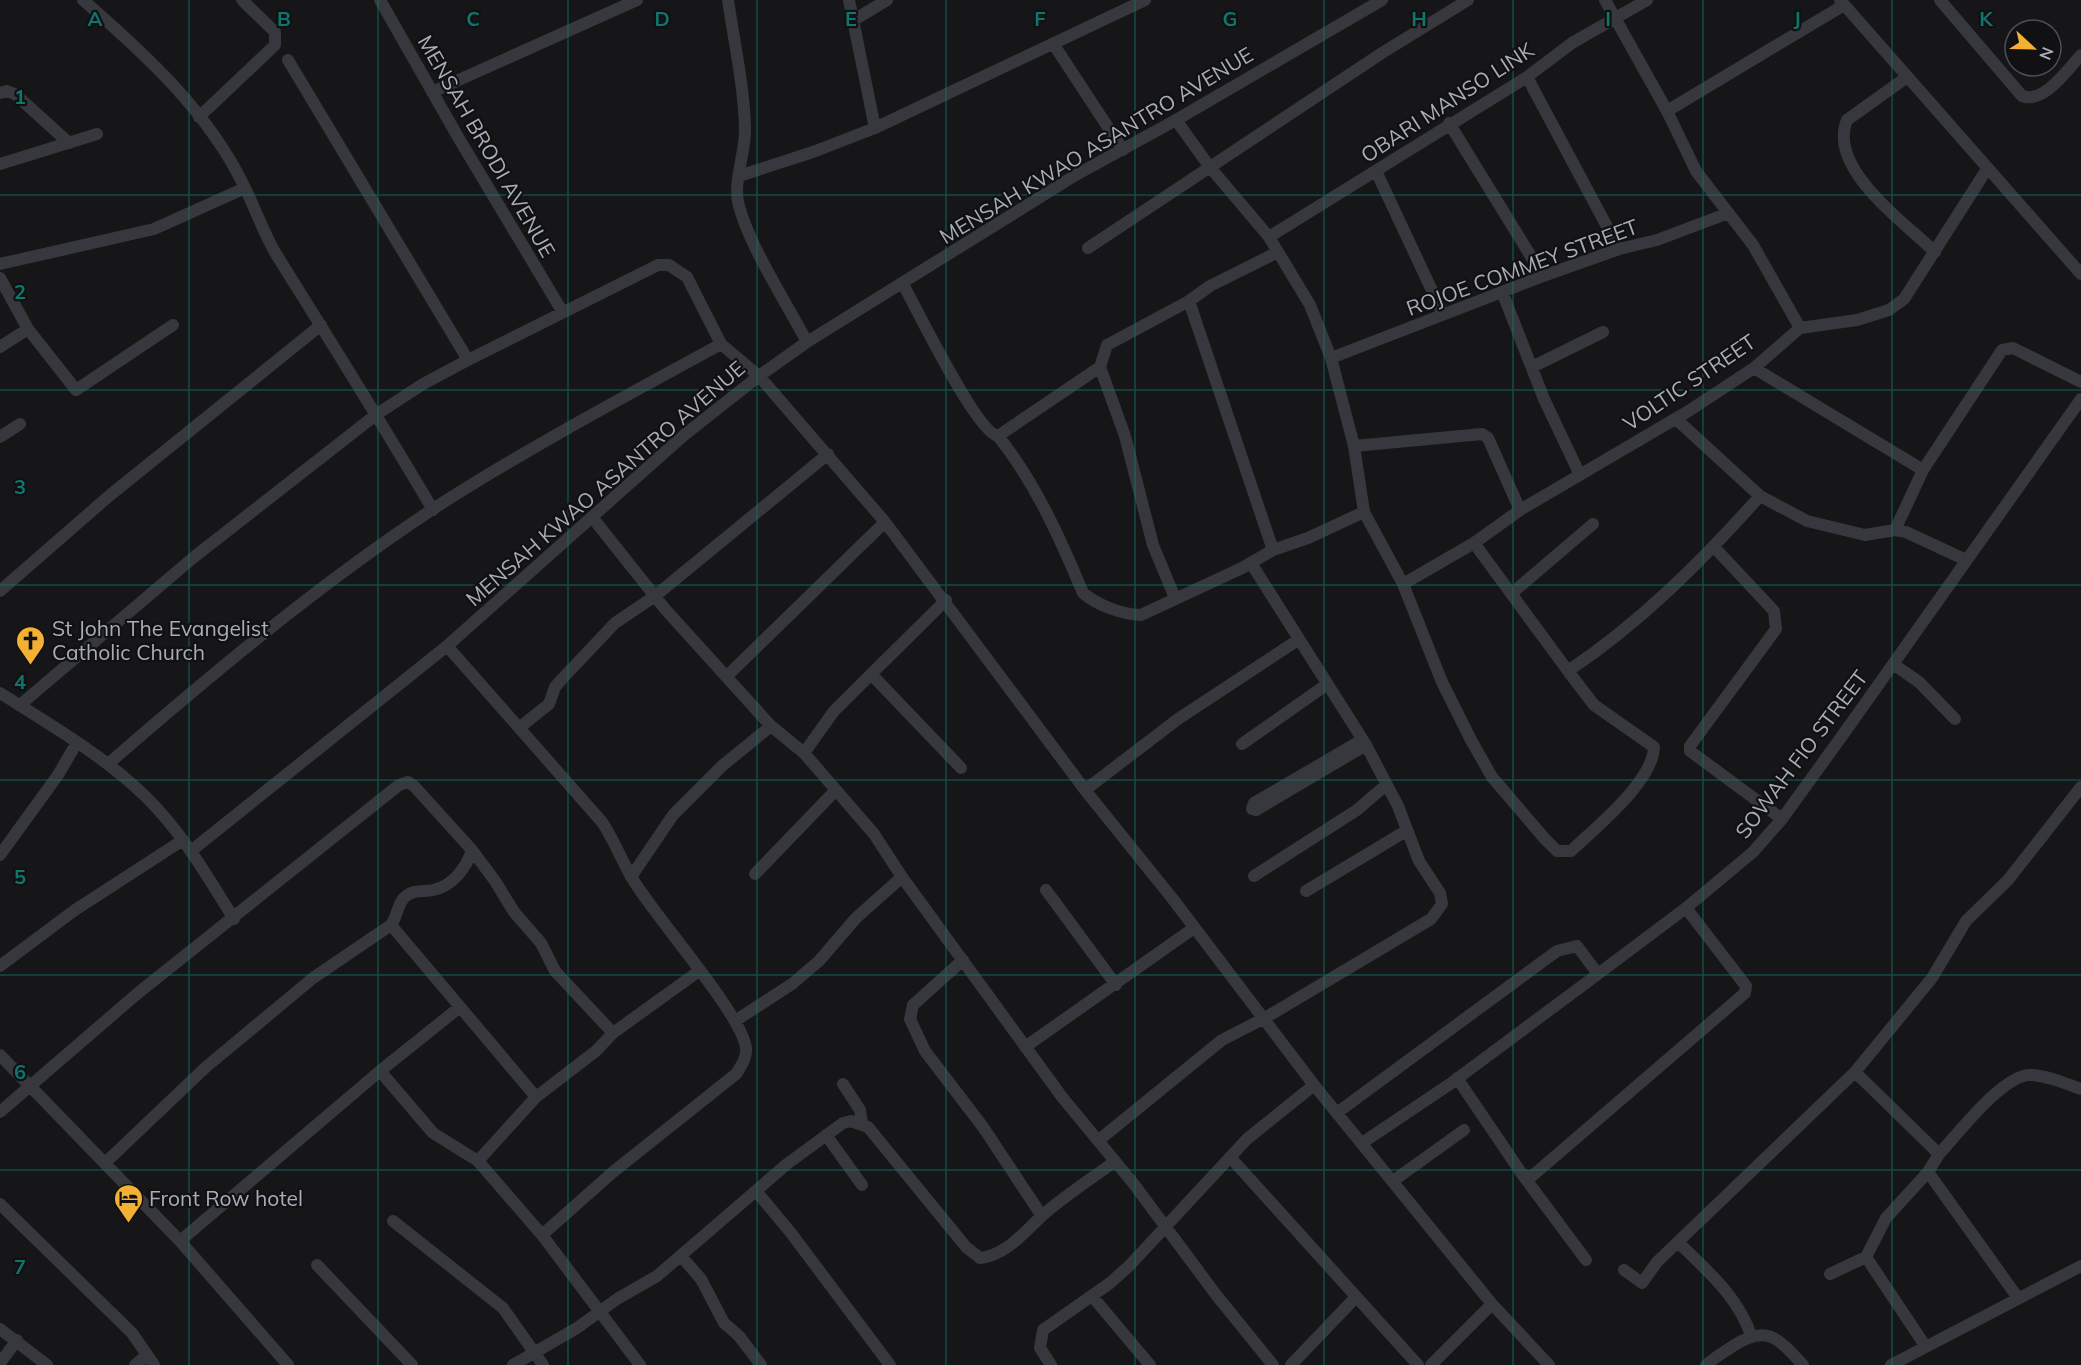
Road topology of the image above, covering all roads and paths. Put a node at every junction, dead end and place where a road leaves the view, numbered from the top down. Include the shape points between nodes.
1 (83, 0) edge
2 (242, 0) edge
3 (380, 0) edge
4 (637, 0) edge
5 (728, 0) edge
6 (849, 0) edge
7 (887, 0) edge
8 (1145, 0) edge
9 (1382, 0) edge
10 (1468, 0) edge
11 (1605, 0) edge
12 (1647, 0) edge
13 (1940, 0) edge
14 (1842, 2) edge
15 (1617, 18) junction
16 (852, 21) junction
17 (1053, 45) junction
18 (2081, 56) edge
19 (288, 60) dead end
20 (1527, 76) junction
21 (1907, 77) junction
22 (432, 92) junction
23 (0, 93) edge
24 (1667, 111) junction
25 (199, 117) junction
26 (1176, 120) junction
27 (1449, 123) junction
28 (875, 128) junction
29 (97, 134) dead end
30 (69, 143) junction
31 (1123, 150) junction
32 (0, 165) edge
33 (1209, 166) junction
34 (1988, 169) junction
35 (1376, 171) junction
36 (739, 176) junction
37 (245, 188) junction
38 (1726, 214) junction
39 (1269, 237) junction
40 (1088, 248) dead end
41 (1619, 249) junction
42 (1278, 252) junction
43 (1935, 252) junction
44 (0, 264) edge
45 (2081, 274) edge
46 (1543, 276) junction
47 (0, 278) edge
48 (903, 284) junction
49 (1503, 294) junction
50 (1189, 301) junction
51 (562, 311) junction
52 (1443, 314) junction
53 (173, 324) dead end
54 (321, 326) junction
55 (28, 328) junction
56 (1800, 328) junction
57 (1603, 332) dead end
58 (807, 342) junction
59 (721, 344) junction
60 (0, 347) edge
61 (1331, 358) junction
62 (468, 360) junction
63 (1100, 367) junction
64 (1532, 367) junction
65 (1754, 368) junction
66 (759, 376) junction
67 (2081, 382) edge
68 (2081, 399) edge
69 (377, 414) junction
70 (1676, 419) junction
71 (20, 424) dead end
72 (998, 436) junction
73 (0, 437) edge
74 (1354, 447) junction
75 (828, 454) junction
76 (1923, 470) junction
77 (1580, 475) junction
78 (1760, 496) junction
79 (433, 510) junction
80 (1520, 510) junction
81 (1364, 512) junction
82 (592, 517) junction
83 (885, 522) junction
84 (1593, 524) dead end
85 (1894, 530) junction
86 (1474, 543) junction
87 (1715, 548) junction
88 (1273, 550) junction
89 (1966, 560) junction
90 (1251, 563) junction
91 (1403, 584) junction
92 (0, 591) edge
93 (1512, 593) junction
94 (655, 596) junction
95 (1175, 598) junction
96 (946, 600) junction
97 (1298, 640) junction
98 (447, 646) junction
99 (1893, 664) junction
100 (1568, 671) junction
101 (871, 674) junction
102 (727, 676) junction
103 (1326, 685) junction
104 (0, 693) edge
105 (20, 705) junction
106 (1955, 719) dead end
107 (771, 726) junction
108 (519, 728) junction
109 (1364, 742) junction
110 (76, 744) junction
111 (1242, 744) dead end
112 (804, 753) junction
113 (108, 764) junction
114 (960, 768) dead end
115 (1294, 783) dead end
116 (1386, 785) junction
117 (2081, 787) edge
118 (836, 790) junction
119 (1085, 790) junction
120 (1782, 819) junction
121 (1406, 831) junction
122 (183, 840) junction
123 (472, 850) junction
124 (191, 851) junction
125 (0, 855) edge
126 (754, 874) dead end
127 (1254, 876) dead end
128 (631, 877) junction
129 (902, 877) junction
130 (1046, 890) dead end
131 (1306, 891) dead end
132 (1686, 908) junction
133 (234, 919) junction
134 (391, 925) junction
135 (1194, 928) junction
136 (963, 960) junction
137 (0, 966) edge
138 (699, 971) junction
139 (1599, 974) junction
140 (1116, 985) junction
141 (460, 1007) junction
142 (1265, 1018) junction
143 (735, 1021) junction
144 (613, 1033) junction
145 (1025, 1047) junction
146 (0, 1055) edge
147 (380, 1071) junction
148 (1855, 1072) junction
149 (1457, 1078) junction
150 (843, 1084) dead end
151 (1314, 1085) junction
152 (32, 1087) junction
153 (2081, 1089) edge
154 (536, 1097) junction
155 (0, 1112) edge
156 (1338, 1112) junction
157 (862, 1123) junction
158 (1464, 1130) dead end
159 (826, 1135) junction
160 (1099, 1140) junction
161 (1362, 1143) junction
162 (1939, 1154) junction
163 (1230, 1157) junction
164 (478, 1161) junction
165 (1114, 1162) junction
166 (105, 1163) junction
167 (1928, 1172) junction
168 (1521, 1174) junction
169 (1393, 1181) junction
170 (862, 1185) dead end
171 (756, 1191) junction
172 (0, 1204) edge
173 (1042, 1216) junction
174 (393, 1221) dead end
175 (1165, 1228) junction
176 (542, 1235) junction
177 (180, 1241) junction
178 (1679, 1243) junction
179 (681, 1256) junction
180 (1866, 1257) junction
181 (1586, 1260) dead end
182 (317, 1265) dead end
183 (2081, 1266) edge
184 (1624, 1270) dead end
185 (1830, 1274) dead end
186 (1092, 1296) junction
187 (1356, 1297) junction
188 (2018, 1298) junction
189 (1492, 1304) junction
190 (601, 1312) junction
191 (0, 1329) edge
192 (1751, 1335) junction
193 (17, 1340) junction
194 (1926, 1347) junction
195 (536, 1353) junction
196 (151, 1360) edge
197 (1545, 1361) edge
198 (0, 1363) edge
199 (47, 1365) edge
200 (135, 1365) edge
201 (288, 1365) edge
202 (412, 1365) edge
203 (513, 1365) edge
204 (543, 1365) edge
205 (640, 1365) edge
206 (761, 1365) edge
207 (890, 1365) edge
208 (1051, 1365) edge
209 (1150, 1365) edge
210 (1273, 1365) edge
211 (1291, 1365) edge
212 (1418, 1365) edge
213 (1431, 1365) edge
214 (1706, 1365) edge
215 (1803, 1365) edge
216 (1891, 1365) edge

1 - 25 street via 135,45
2 - 25 street via 275,32 275,45
3 - 22 street, MENSAH BRODI AVENUE
4 - 22 street
5 - 36 street via 745,125 746,148
6 - 16 street
7 - 16 street
8 - 17 street
9 - 26 street, MENSAH KWAO ASANTRO AVENUE
10 - 33 street
11 - 15 street
12 - 15 street, OBARI MANSO LINK
13 - 18 street via 2022,96 2042,94
14 - 21 street
14 - 24 street
15 - 20 street, OBARI MANSO LINK via 1572,43
15 - 24 street
16 - 28 street
17 - 28 street
17 - 31 street
19 - 62 street
20 - 27 street, OBARI MANSO LINK
20 - 41 street
21 - 34 street
21 - 43 street via 1847,120 1843,141 1866,186
22 - 51 street, MENSAH BRODI AVENUE
23 - 30 street via 15,94
24 - 38 street via 1696,171
25 - 37 street
26 - 31 street, MENSAH KWAO ASANTRO AVENUE
26 - 33 street
27 - 35 street, OBARI MANSO LINK
27 - 46 street
28 - 36 street
29 - 30 street
30 - 32 street
31 - 48 street, MENSAH KWAO ASANTRO AVENUE via 1046,193
33 - 39 street
33 - 40 street
34 - 43 street
34 - 45 street
35 - 39 street, OBARI MANSO LINK
35 - 52 street
36 - 58 street via 738,202 745,225
37 - 44 street via 154,229
37 - 54 street via 256,218
38 - 41 street, ROJOE COMMEY STREET via 1657,240
38 - 56 street via 1753,245
39 - 42 street
41 - 46 street, ROJOE COMMEY STREET
42 - 50 street via 1210,286
42 - 61 street via 1310,305
43 - 56 street via 1904,299 1889,310 1857,320
46 - 49 street, ROJOE COMMEY STREET
47 - 55 street
48 - 58 street, MENSAH KWAO ASANTRO AVENUE
48 - 72 street via 964,397 990,433
49 - 52 street, ROJOE COMMEY STREET
49 - 64 street
50 - 63 street via 1107,345
50 - 88 street
51 - 59 street via 658,265 669,264 687,277
51 - 62 street
52 - 61 street, ROJOE COMMEY STREET
53 - 55 street via 76,390
54 - 69 street
54 - 92 street via 109,496
55 - 60 street
56 - 65 street, VOLTIC STREET
57 - 64 street
58 - 66 street, MENSAH KWAO ASANTRO AVENUE
59 - 66 street
59 - 79 street
61 - 74 street
62 - 69 street
63 - 72 street
63 - 95 street via 1125,436 1153,545
64 - 77 street
65 - 70 street, VOLTIC STREET
65 - 76 street
66 - 75 street
66 - 82 street, MENSAH KWAO ASANTRO AVENUE via 683,436
67 - 76 street via 2013,348 2002,350
68 - 89 street, SOWAH FIO STREET
69 - 79 street
69 - 105 street via 194,558
70 - 77 street, VOLTIC STREET
70 - 78 street
71 - 73 street
72 - 95 street via 1057,532 1083,593 1126,614 1141,615
74 - 80 street via 1482,434 1488,438
74 - 81 street
75 - 83 street
75 - 94 street
76 - 85 street
77 - 80 street, VOLTIC STREET
78 - 85 street via 1799,518 1850,533 1865,535
78 - 87 street
79 - 113 street via 201,683
80 - 86 street, VOLTIC STREET
81 - 88 street
81 - 91 street
82 - 94 street
82 - 98 street, MENSAH KWAO ASANTRO AVENUE
83 - 96 street
83 - 102 street
84 - 93 street
85 - 89 street
86 - 91 street, VOLTIC STREET
86 - 93 street
87 - 100 street
87 - 120 street via 1774,611 1776,629 1690,751
88 - 90 street
89 - 99 street, SOWAH FIO STREET
90 - 95 street
90 - 97 street
91 - 100 street via 1442,682 1492,777 1545,840 1565,853 1642,778 1654,755 1654,747 1594,705
93 - 100 street
94 - 102 street
94 - 108 street via 615,623 555,687 549,704
96 - 101 street
96 - 119 street
97 - 103 street
97 - 119 street via 1178,719
98 - 108 street
98 - 124 street, MENSAH KWAO ASANTRO AVENUE
99 - 106 street via 1919,682
99 - 120 street, SOWAH FIO STREET
101 - 112 street via 834,711
101 - 114 street
102 - 107 street
103 - 109 street
103 - 111 street
104 - 105 street
105 - 110 street
107 - 112 street
107 - 128 street via 722,766 673,815
108 - 128 street via 602,822
109 - 115 street
109 - 116 street
110 - 113 street
110 - 125 street
112 - 118 street
113 - 122 street via 146,797
116 - 121 street
116 - 127 street via 1357,810
117 - 148 street via 2008,880 1966,921 1932,978
118 - 126 street
118 - 129 street via 874,834
119 - 135 street
120 - 132 street, SOWAH FIO STREET via 1738,866
121 - 131 street
121 - 142 street via 1440,893 1440,910
122 - 124 street
122 - 137 street via 84,904
123 - 133 street via 408,782 399,785
123 - 134 street via 464,869 441,887 406,895
123 - 144 street via 514,912 541,943 555,971
124 - 133 street
128 - 138 street
129 - 136 street
129 - 143 street via 856,918 819,961 792,984
130 - 140 street
132 - 139 street, SOWAH FIO STREET
132 - 168 street via 1746,986 1744,996 1532,1177
133 - 152 street via 138,993
134 - 141 street
134 - 166 street via 313,978 206,1067
135 - 140 street
135 - 142 street
136 - 145 street
136 - 173 street via 913,1005 910,1019 925,1051 983,1127
138 - 143 street
138 - 144 street
139 - 149 street, SOWAH FIO STREET
139 - 156 street via 1577,946 1557,951
140 - 145 street
141 - 147 street
141 - 154 street
142 - 151 street
142 - 160 street via 1215,1045
143 - 176 street via 746,1048 736,1074
144 - 154 street
145 - 160 street
146 - 152 street
147 - 164 street via 433,1133
147 - 177 street
148 - 162 street
148 - 178 street
149 - 161 street, SOWAH FIO STREET
149 - 168 street
150 - 157 street via 860,1110
151 - 156 street
151 - 163 street via 1246,1138
152 - 155 street
152 - 166 street
153 - 162 street via 2032,1075 2015,1079 1992,1096
154 - 164 street
156 - 161 street
157 - 159 street via 843,1123
157 - 173 street via 966,1247 980,1258 996,1254
158 - 169 street
159 - 170 street
159 - 171 street
160 - 165 street
161 - 169 street
162 - 167 street
163 - 175 street
163 - 187 street
164 - 176 street
165 - 173 street
165 - 175 street
166 - 177 street
167 - 180 street via 1886,1218
167 - 188 street
168 - 181 street
169 - 189 street
171 - 179 street
171 - 207 street
172 - 196 street via 132,1333
174 - 195 street via 503,1308
175 - 186 street via 1129,1266
175 - 210 street
176 - 190 street
177 - 201 street
178 - 184 street via 1657,1262 1642,1283
178 - 192 street via 1724,1287 1743,1313
179 - 190 street
179 - 206 street via 701,1279 724,1323
180 - 185 street
180 - 194 street
182 - 202 street
183 - 188 street
186 - 208 street via 1043,1330 1040,1348
186 - 209 street
187 - 211 street
187 - 212 street
188 - 194 street
189 - 197 street
189 - 213 street
190 - 195 street
190 - 205 street
191 - 193 street
192 - 214 street
192 - 215 street via 1771,1337
193 - 198 street
193 - 199 street
194 - 216 street
195 - 203 street
195 - 204 street
196 - 200 street

